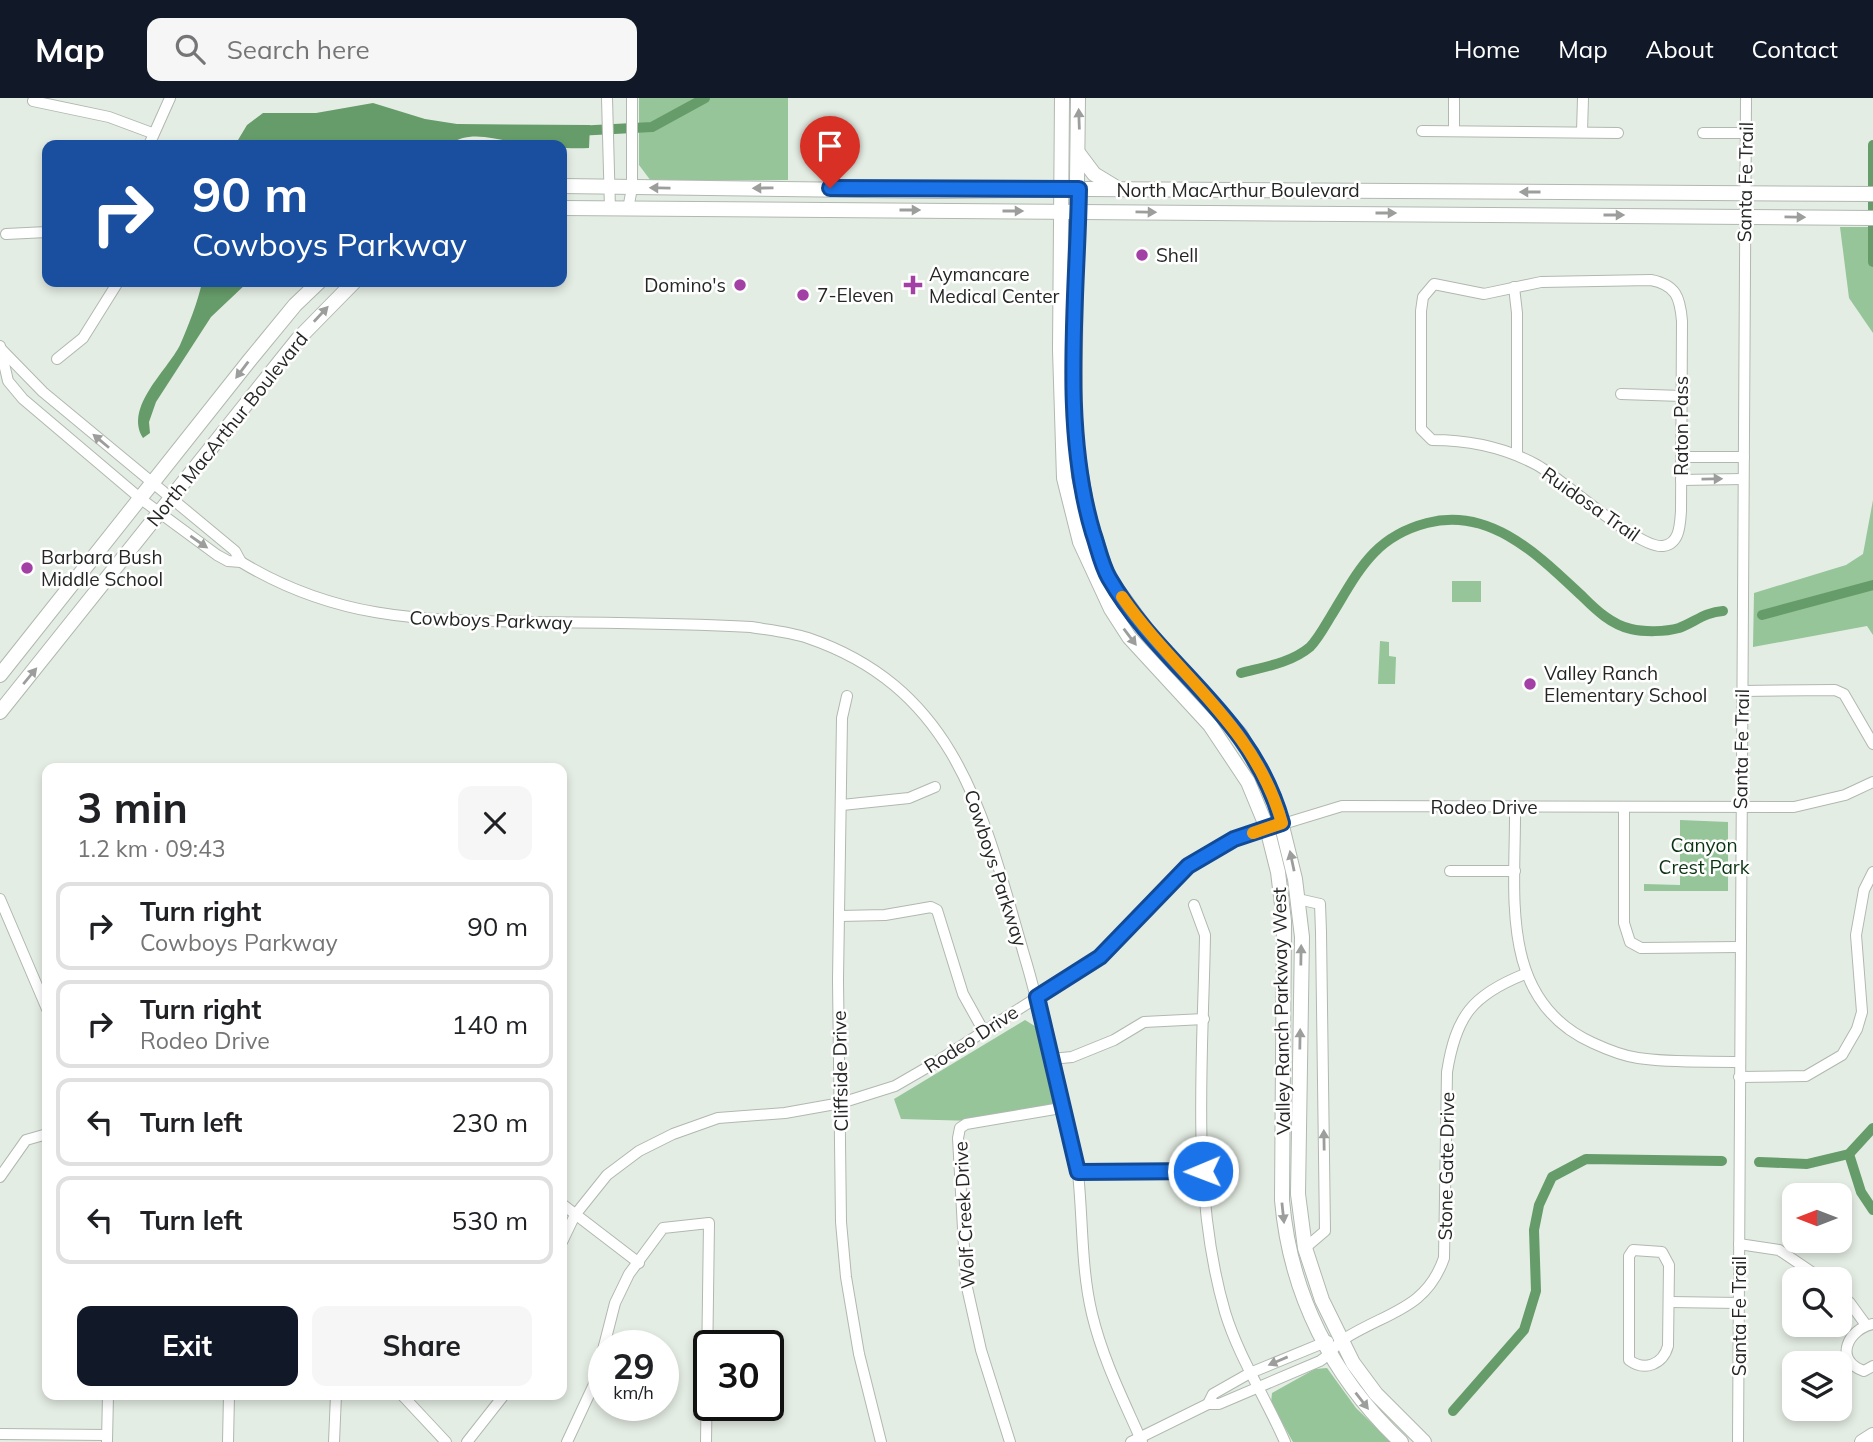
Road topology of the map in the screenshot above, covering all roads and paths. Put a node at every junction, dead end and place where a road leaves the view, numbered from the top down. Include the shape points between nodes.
1 (170, 98) edge
2 (607, 98) edge
3 (632, 98) edge
4 (1062, 98) edge
5 (1078, 98) edge
6 (1454, 98) edge
7 (1583, 98) edge
8 (1746, 98) edge
9 (33, 101) dead end
10 (1454, 130) junction
11 (1422, 131) dead end
12 (1582, 132) junction
13 (152, 133) junction
14 (1618, 133) dead end
15 (1703, 133) dead end
16 (1746, 133) junction
17 (150, 140) edge
18 (1079, 153) junction
19 (567, 186) edge
20 (609, 187) junction
21 (632, 188) junction
22 (856, 189) junction
23 (1061, 189) junction
24 (1079, 189) junction
25 (1118, 189) junction
26 (1745, 194) junction
27 (1873, 194) edge
28 (567, 208) edge
29 (610, 209) junction
30 (628, 209) junction
31 (856, 210) junction
32 (1061, 211) junction
33 (1078, 211) junction
34 (1745, 216) junction
35 (1873, 218) edge
36 (42, 232) edge
37 (6, 234) dead end
38 (1514, 286) junction
39 (115, 287) edge
40 (314, 287) edge
41 (349, 287) edge
42 (1, 347) edge
43 (57, 359) dead end
44 (1621, 394) dead end
45 (1682, 396) junction
46 (1067, 407) junction
47 (1517, 455) junction
48 (1681, 457) junction
49 (1744, 457) junction
50 (1681, 480) junction
51 (1744, 480) junction
52 (152, 486) junction
53 (141, 499) junction
54 (171, 500) junction
55 (160, 514) junction
56 (1647, 543) joint
57 (241, 562) junction
58 (1098, 569) junction
59 (0, 675) edge
60 (1742, 691) junction
61 (848, 696) dead end
62 (0, 712) edge
63 (1873, 744) edge
64 (1873, 782) edge
65 (935, 787) dead end
66 (842, 804) junction
67 (1515, 807) junction
68 (1624, 808) junction
69 (1741, 808) junction
70 (1282, 823) junction
71 (1267, 828) junction
72 (1450, 871) dead end
73 (1516, 871) junction
74 (1873, 872) edge
75 (0, 899) edge
76 (1298, 899) junction
77 (1194, 905) dead end
78 (840, 916) junction
79 (1740, 947) junction
80 (1525, 974) junction
81 (42, 997) edge
82 (1037, 997) junction
83 (1283, 1010) junction
84 (1301, 1011) junction
85 (1204, 1018) junction
86 (983, 1030) junction
87 (1051, 1059) junction
88 (1740, 1062) junction
89 (1739, 1077) junction
90 (841, 1104) junction
91 (1061, 1108) junction
92 (42, 1135) edge
93 (1203, 1171) junction
94 (1078, 1172) junction
95 (0, 1177) edge
96 (1282, 1182) junction
97 (1298, 1183) junction
98 (567, 1208) edge
99 (575, 1214) junction
100 (567, 1231) edge
101 (1739, 1244) junction
102 (1305, 1248) junction
103 (639, 1263) junction
104 (1804, 1267) edge
105 (1669, 1303) junction
106 (1739, 1303) junction
107 (1852, 1305) edge
108 (1869, 1324) edge
109 (608, 1330) edge
110 (1341, 1340) junction
111 (1322, 1341) junction
112 (1329, 1355) junction
113 (1873, 1366) edge
114 (1250, 1373) junction
115 (1257, 1389) junction
116 (588, 1397) edge
117 (107, 1400) edge
118 (229, 1400) edge
119 (336, 1400) edge
120 (407, 1400) edge
121 (500, 1400) edge
122 (1208, 1404) junction
123 (0, 1434) edge
124 (1873, 1435) edge
125 (107, 1438) edge
126 (1137, 1440) edge
127 (228, 1442) edge
128 (334, 1442) edge
129 (446, 1442) edge
130 (467, 1442) edge
131 (567, 1442) edge
132 (706, 1442) edge
133 (881, 1442) edge
134 (1010, 1442) edge
135 (1286, 1442) edge
136 (1401, 1442) edge
137 (1424, 1442) edge
138 (1738, 1442) edge
139 (1862, 1442) edge

1 - 13 street
2 - 20 street
3 - 21 street
4 - 23 main road, Valley Ranch Parkway West
18 -> 5 main road, Valley Ranch Parkway West
6 - 10 street
7 - 12 street
8 - 16 street, Santa Fe Trail
9 - 13 street via 109,117
10 - 11 street
10 - 12 street
12 - 14 street
13 - 17 street
15 - 16 street
16 - 26 street, Santa Fe Trail
18 - 24 main road, Valley Ranch Parkway West
18 - 25 main road via 1094,174
19 - 20 main road, North MacArthur Boulevard
20 - 21 main road, North MacArthur Boulevard
20 - 29 street
22 -> 21 main road, North MacArthur Boulevard
21 - 30 street
22 - 23 main road, North MacArthur Boulevard
22 - 31 main road
23 - 24 main road, North MacArthur Boulevard
23 - 32 main road, Valley Ranch Parkway West
24 - 25 main road, North MacArthur Boulevard
24 - 33 main road, Valley Ranch Parkway West
26 -> 25 main road, North MacArthur Boulevard
26 - 27 main road, North MacArthur Boulevard
26 - 34 street, Santa Fe Trail
28 - 29 main road, North MacArthur Boulevard
29 - 30 main road, North MacArthur Boulevard
30 - 31 main road, North MacArthur Boulevard
31 -> 32 main road, North MacArthur Boulevard
32 - 33 main road, North MacArthur Boulevard
32 - 46 main road, Valley Ranch Parkway West
33 -> 34 main road, North MacArthur Boulevard
33 - 46 main road, Valley Ranch Parkway West
34 -> 35 main road, North MacArthur Boulevard
34 - 49 street, Santa Fe Trail
36 - 37 street
38 - 45 street, Raton Pass via 1635,280 1671,285 1681,311
38 - 47 street
38 - 47 street, Ruidosa Trail via 1484,294 1434,284 1423,297 1421,425 1425,436 1433,440 1496,447
39 - 43 street via 83,338
40 -> 52 main road, North MacArthur Boulevard
54 -> 41 main road, North MacArthur Boulevard via 298,339
52 -> 42 street, Cowboys Parkway via 43,392
42 - 53 street, Cowboys Parkway via 8,381 23,399
44 - 45 street
45 - 48 street, Raton Pass
46 - 58 main road, Valley Ranch Parkway West
47 - 56 street, Ruidosa Trail
48 - 49 street
48 - 50 street, Raton Pass
49 - 51 street, Santa Fe Trail
50 -> 51 street
50 - 56 street, Raton Pass via 1677,536 1662,546
51 - 60 street, Santa Fe Trail
52 - 53 main road, North MacArthur Boulevard
52 - 54 street, Cowboys Parkway
53 - 55 street, Cowboys Parkway
53 - 59 main road, North MacArthur Boulevard
54 - 55 main road, North MacArthur Boulevard
54 - 57 street, Cowboys Parkway via 235,551
55 -> 57 street, Cowboys Parkway via 217,555
62 -> 55 main road, North MacArthur Boulevard
57 - 82 street, Cowboys Parkway via 312,597 374,614 421,620 751,627 799,635 838,650 910,699 933,723 959,764 978,804
58 - 70 main road, Valley Ranch Parkway West via 1225,715 1258,765
58 -> 71 main road, Valley Ranch Parkway West via 1129,637 1210,725 1248,782
60 - 63 street via 1835,690 1844,694
60 - 69 street, Santa Fe Trail
61 - 66 street, Cliffside Drive via 842,718
64 - 69 street, Rodeo Drive via 1804,806
65 - 66 street via 909,798
66 - 78 street, Cliffside Drive
67 - 68 street, Rodeo Drive
67 - 70 street, Rodeo Drive via 1342,806
67 - 73 street
68 - 69 street, Rodeo Drive
68 - 79 street via 1624,923 1630,942 1642,948
69 - 79 street, Santa Fe Trail
70 - 71 street, Rodeo Drive
76 -> 70 main road, Valley Ranch Parkway West
71 - 82 street, Rodeo Drive via 1234,839 1188,866 1100,957
71 - 83 main road, Valley Ranch Parkway West via 1281,890
72 - 73 street
73 - 80 street via 1516,925
74 - 89 street via 1864,890 1856,935 1862,1012 1842,1055 1806,1076
75 - 81 street
84 -> 76 main road, Valley Ranch Parkway West
102 -> 76 street via 1325,1231 1321,932 1320,904
77 - 85 street via 1205,935
78 - 86 street via 937,910 963,994
78 - 90 street, Cliffside Drive
79 - 88 street, Santa Fe Trail
80 - 88 street via 1536,998 1565,1027 1602,1047 1636,1058
80 - 110 street, Stone Gate Drive via 1483,995 1464,1016 1451,1045 1444,1258 1437,1276 1418,1299
82 - 86 street, Rodeo Drive
82 - 87 street, Cowboys Parkway
83 - 84 main road
83 - 96 main road, Valley Ranch Parkway West
97 -> 84 main road, Valley Ranch Parkway West
85 - 87 street via 1144,1022 1072,1057
85 - 93 street
86 - 90 street, Rodeo Drive via 895,1086
87 - 91 street, Cowboys Parkway
88 - 89 street, Santa Fe Trail
89 - 101 street, Santa Fe Trail
90 - 99 street, Rodeo Drive via 718,1118 673,1134 607,1175
90 - 133 street, Cliffside Drive via 846,1278
91 - 94 street, Cowboys Parkway
91 - 134 street, Wolf Creek Drive via 966,1124 958,1138 966,1283
92 - 95 street via 26,1140
93 - 94 street
93 - 114 street via 1214,1266 1226,1314
94 - 126 street, Cowboys Parkway via 1085,1280 1092,1313 1103,1358
96 - 97 main road
96 -> 111 main road, Valley Ranch Parkway West via 1284,1222 1296,1274
97 - 102 main road, Valley Ranch Parkway West
98 - 99 street
99 - 100 street, Rodeo Drive
99 - 103 street
101 - 104 street via 1779,1250
101 - 106 street, Santa Fe Trail
102 - 110 main road, Valley Ranch Parkway West
103 - 109 street via 615,1303
103 - 132 street via 663,1228 709,1223
105 - 105 street via 1667,1257 1662,1252 1633,1250 1629,1256 1627,1351 1634,1364 1659,1363 1665,1357
105 - 106 street
106 - 138 street, Santa Fe Trail
107 - 108 street
108 - 113 street via 1848,1345 1847,1360 1864,1371
110 - 111 street, Stone Gate Drive
110 - 112 street, Stone Gate Drive
110 - 137 main road, Valley Ranch Parkway West via 1376,1394
111 - 112 main road, Valley Ranch Parkway West
111 -> 114 street, Stone Gate Drive
112 - 115 street, Stone Gate Drive
112 -> 136 main road, Valley Ranch Parkway West via 1375,1418
114 - 115 street
114 - 122 street, Stone Gate Drive via 1213,1394
115 - 122 street, Stone Gate Drive
115 - 135 street
116 - 131 street
117 - 125 street
118 - 127 street
119 - 128 street
120 - 129 street
121 - 130 street
122 - 126 street, Stone Gate Drive
123 - 125 street
124 - 139 main road

